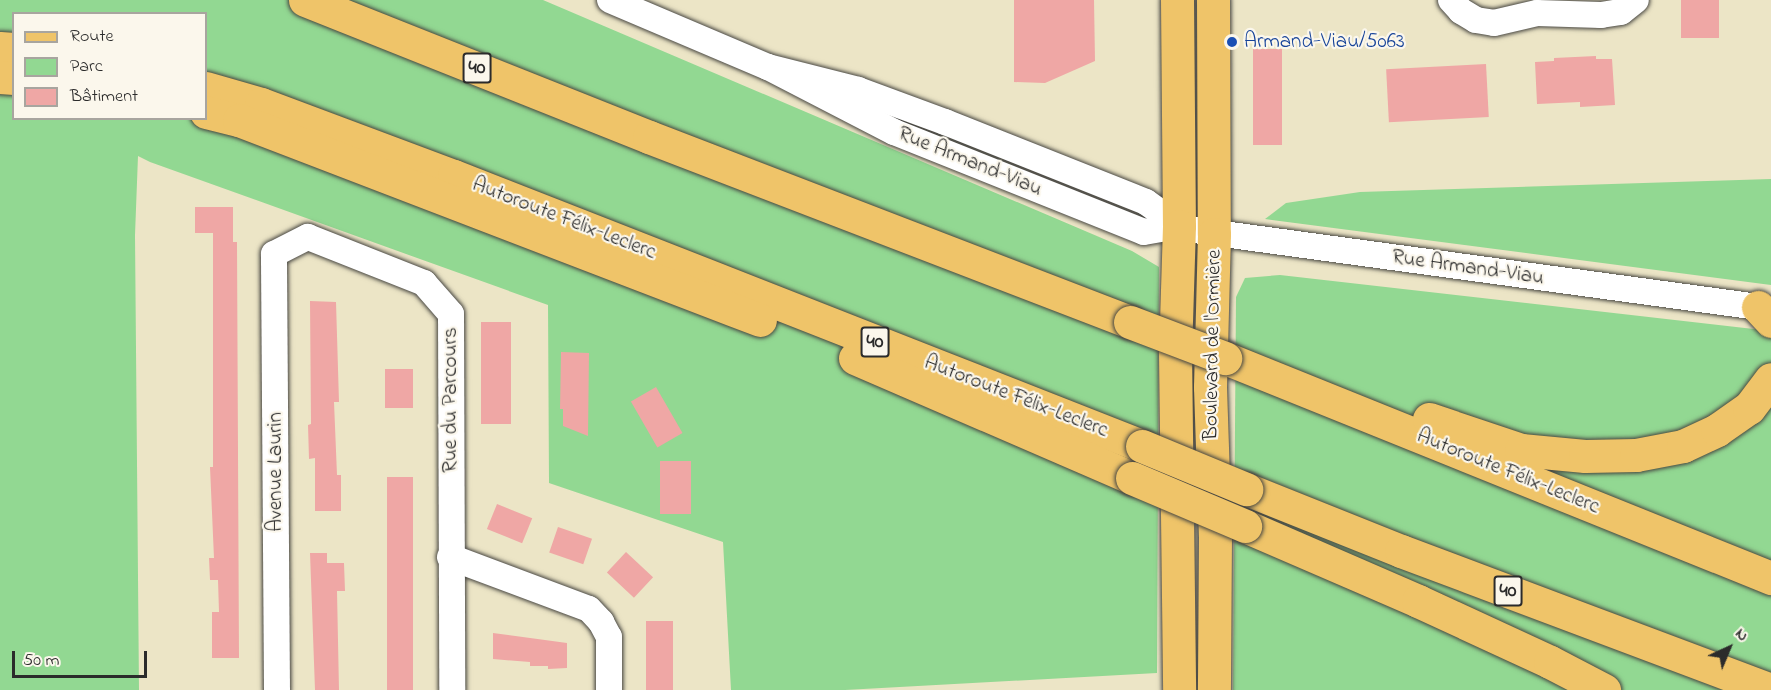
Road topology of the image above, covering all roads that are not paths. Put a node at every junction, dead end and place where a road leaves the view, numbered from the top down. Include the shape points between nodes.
1 (305, 0) edge
2 (610, 0) edge
3 (1177, 0) edge
4 (1213, 0) edge
5 (1451, 0) edge
6 (1636, 0) edge
7 (207, 88) edge
8 (207, 98) edge
9 (261, 104) junction
10 (207, 112) edge
11 (1179, 226) junction
12 (1214, 234) junction
13 (609, 236) junction
14 (274, 254) joint
15 (1767, 312) edge
16 (846, 354) junction
17 (1225, 358) junction
18 (1771, 379) edge
19 (450, 557) junction
20 (1771, 578) edge
21 (277, 690) edge
22 (452, 690) edge
23 (609, 690) edge
24 (1179, 690) edge
25 (1214, 690) edge
26 (1604, 690) edge
27 (1771, 690) edge

1 - 17 main road, Autoroute Félix-Leclerc / 40, bridge
2 - 11 street, Rue Armand-Viau via 768,67 858,90 945,122 1146,202
3 - 11 main road, Boulevard de l'Ormière
4 - 12 main road, Boulevard de l'Ormière
5 - 6 street via 1476,20 1494,23 1537,13 1621,12
7 - 9 main road, 40
8 - 9 main road
9 - 13 main road, Autoroute Félix-Leclerc / 40
10 - 16 main road via 239,120
11 - 12 street, Rue Armand-Viau
11 - 24 main road, Boulevard de l'Ormière via 1175,351
12 - 15 street, Rue Armand-Viau
12 - 25 main road, Boulevard de l'Ormière via 1210,387 1215,536
13 - 16 main road
13 - 27 main road, Autoroute Félix-Leclerc / 40, bridge via 1401,551
14 - 19 street, Rue du Parcours via 308,237 424,283 451,315
14 - 21 street, Avenue Laurin
16 - 26 main road, bridge via 1418,601
17 - 18 main road via 1270,366 1521,450 1585,456 1636,455 1683,446 1717,430 1749,408
17 - 20 main road, Autoroute Félix-Leclerc / 40
19 - 22 street, Rue du Parcours
19 - 23 street via 589,609 609,637

